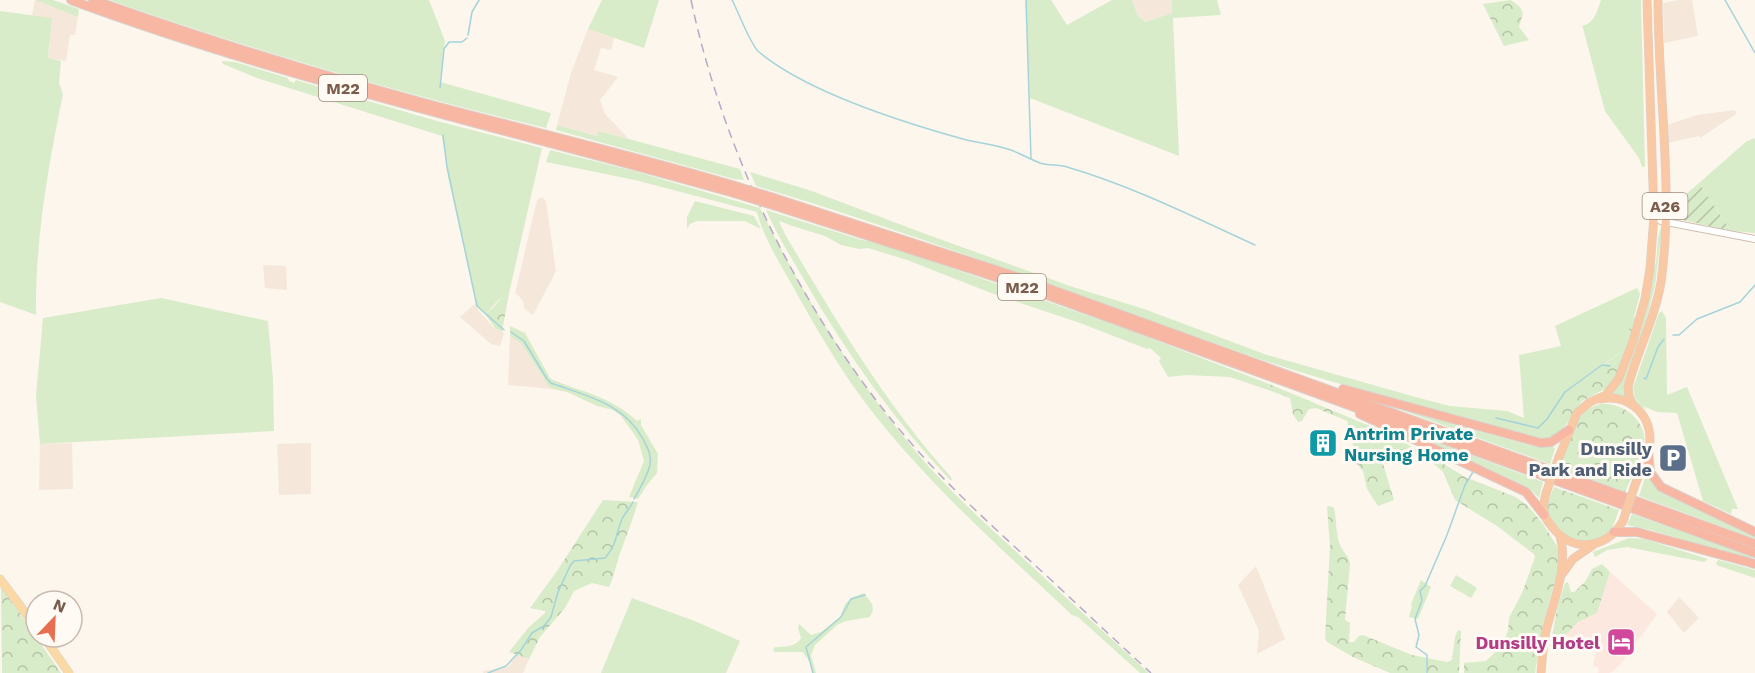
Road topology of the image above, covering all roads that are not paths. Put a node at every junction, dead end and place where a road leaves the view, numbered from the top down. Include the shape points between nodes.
1 (71, 0) edge
2 (93, 0) edge
3 (1647, 0) edge
4 (1658, 0) edge
5 (1653, 17) junction
6 (537, 136) junction
7 (775, 202) junction
8 (1654, 216) junction
9 (1663, 221) junction
10 (1755, 239) edge
11 (1650, 269) junction
12 (1228, 353) junction
13 (1265, 375) junction
14 (1595, 400) junction
15 (1634, 405) junction
16 (1569, 430) junction
17 (1648, 450) junction
18 (1545, 515) junction
19 (1614, 532) junction
20 (1755, 532) edge
21 (1560, 536) junction
22 (1599, 543) junction
23 (1755, 544) edge
24 (1755, 553) edge
25 (1755, 564) edge
26 (0, 579) edge
27 (1559, 580) junction
28 (24, 611) edge
29 (52, 649) edge
30 (69, 673) edge
31 (1541, 673) edge

1 - 6 highway, M22 via 306,78 425,111
2 - 6 highway, M22 via 307,70
3 - 5 highway, A26
4 - 5 highway, A26
5 - 8 highway, A26 via 1648,41
5 - 9 highway, A26
6 - 7 highway, M22, bridge
7 - 12 highway, M22 via 927,246
7 - 13 highway, M22 via 1011,282
8 - 9 street
8 - 11 highway, A26
9 - 10 street
9 - 11 highway via 1657,230
9 - 15 highway, A26 via 1658,295 1628,387
11 - 14 highway, A26 via 1641,314 1621,374 1612,389
12 - 16 highway via 1374,399 1541,443 1551,442
12 - 23 highway, M22
13 - 18 highway via 1526,492
13 - 24 highway, M22
14 - 15 highway via 1617,399
14 - 16 highway, A26 via 1579,411
15 - 17 highway, A26 via 1648,428
16 - 18 highway, A26, bridge via 1546,493
17 - 19 highway, A26, bridge via 1623,520
17 - 20 highway via 1650,472 1660,487
18 - 21 highway
19 - 22 highway, A26
19 - 25 highway via 1637,532
21 - 22 highway via 1575,544
21 - 27 highway, A26 via 1563,551
22 - 27 highway, A26 via 1583,550
26 - 28 main road
27 - 31 highway, A26 via 1545,635
29 - 30 main road

